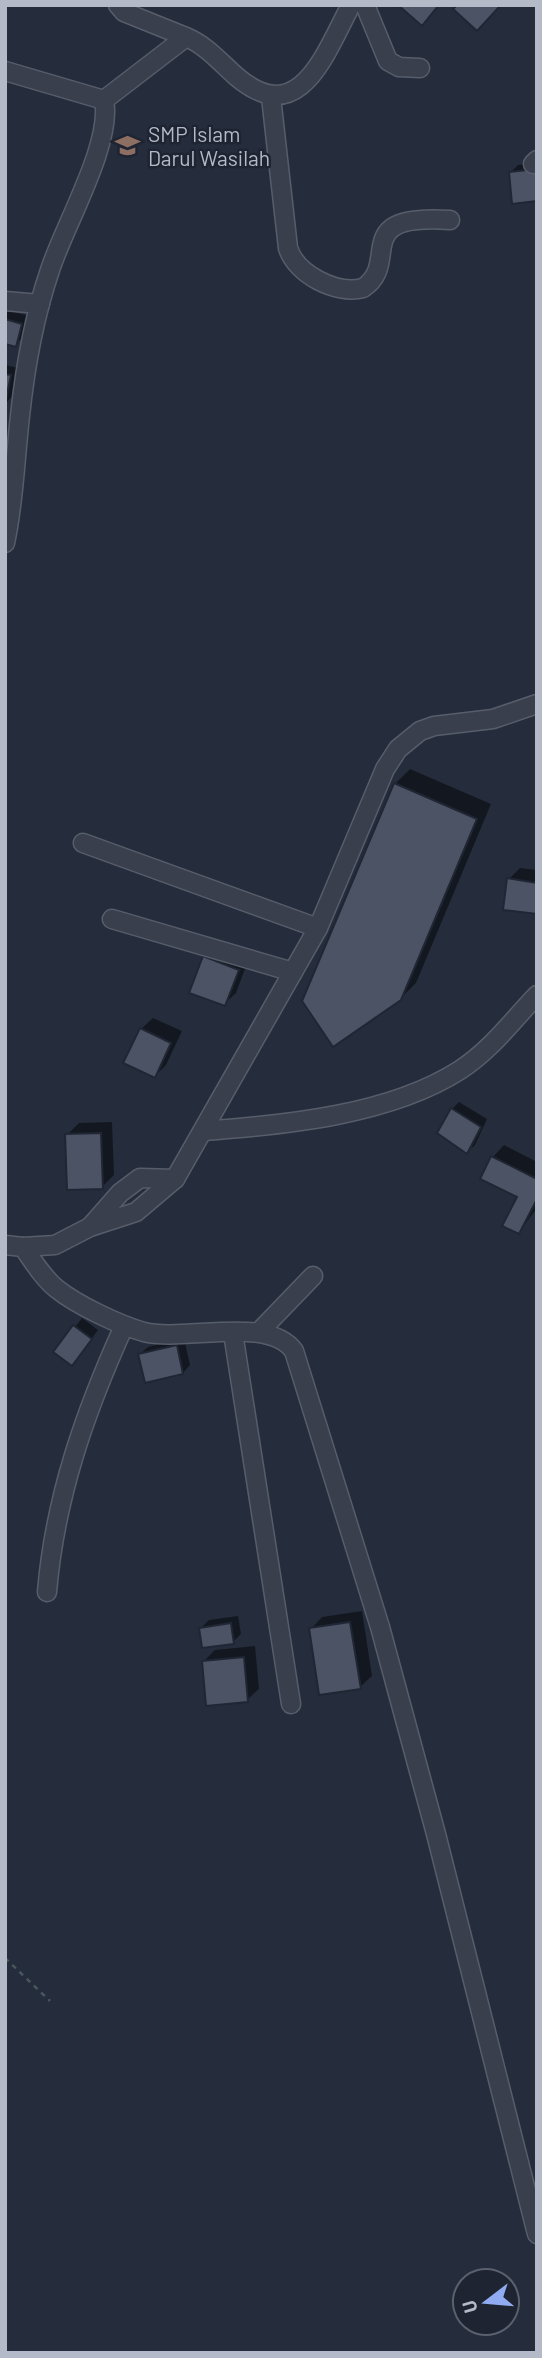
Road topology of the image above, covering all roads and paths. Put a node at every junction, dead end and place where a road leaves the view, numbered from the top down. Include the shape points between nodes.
1 (118, 5) edge
2 (351, 5) edge
3 (365, 5) edge
4 (186, 37) junction
5 (420, 68) dead end
6 (5, 71) edge
7 (271, 97) junction
8 (104, 100) junction
9 (450, 220) dead end
10 (5, 301) edge
11 (40, 304) junction
12 (11, 450) edge
13 (5, 543) edge
14 (537, 704) edge
15 (83, 843) dead end
16 (112, 919) dead end
17 (318, 928) junction
18 (293, 972) junction
19 (537, 995) edge
20 (203, 1131) junction
21 (175, 1179) junction
22 (90, 1227) junction
23 (14, 1246) edge
24 (313, 1276) dead end
25 (124, 1326) junction
26 (259, 1332) junction
27 (233, 1333) junction
28 (47, 1592) dead end
29 (290, 1704) dead end
30 (5, 1958) edge
31 (50, 2001) dead end
32 (537, 2234) edge

1 - 4 street via 124,12
2 - 7 street via 298,89
3 - 5 street via 388,61 399,68
4 - 7 street via 247,85
4 - 8 street
6 - 8 street
7 - 9 street via 288,248 303,271 342,289 363,288 373,278 381,244 391,230 419,218
8 - 11 street via 106,122
10 - 11 street
11 - 12 street
12 - 13 street
14 - 17 street via 493,719 434,726 407,740 386,769
15 - 17 street
16 - 18 street
17 - 18 street
18 - 20 street
19 - 20 street via 475,1059 423,1090 293,1123
20 - 21 street
21 - 22 street via 136,1212
21 - 22 street via 140,1178
22 - 23 street via 55,1245
23 - 25 street via 59,1291
24 - 26 street
25 - 27 street via 168,1335
25 - 28 street via 94,1392 70,1463 56,1520
26 - 27 street
26 - 32 street via 287,1342 300,1364 380,1627
27 - 29 street
30 - 31 path

